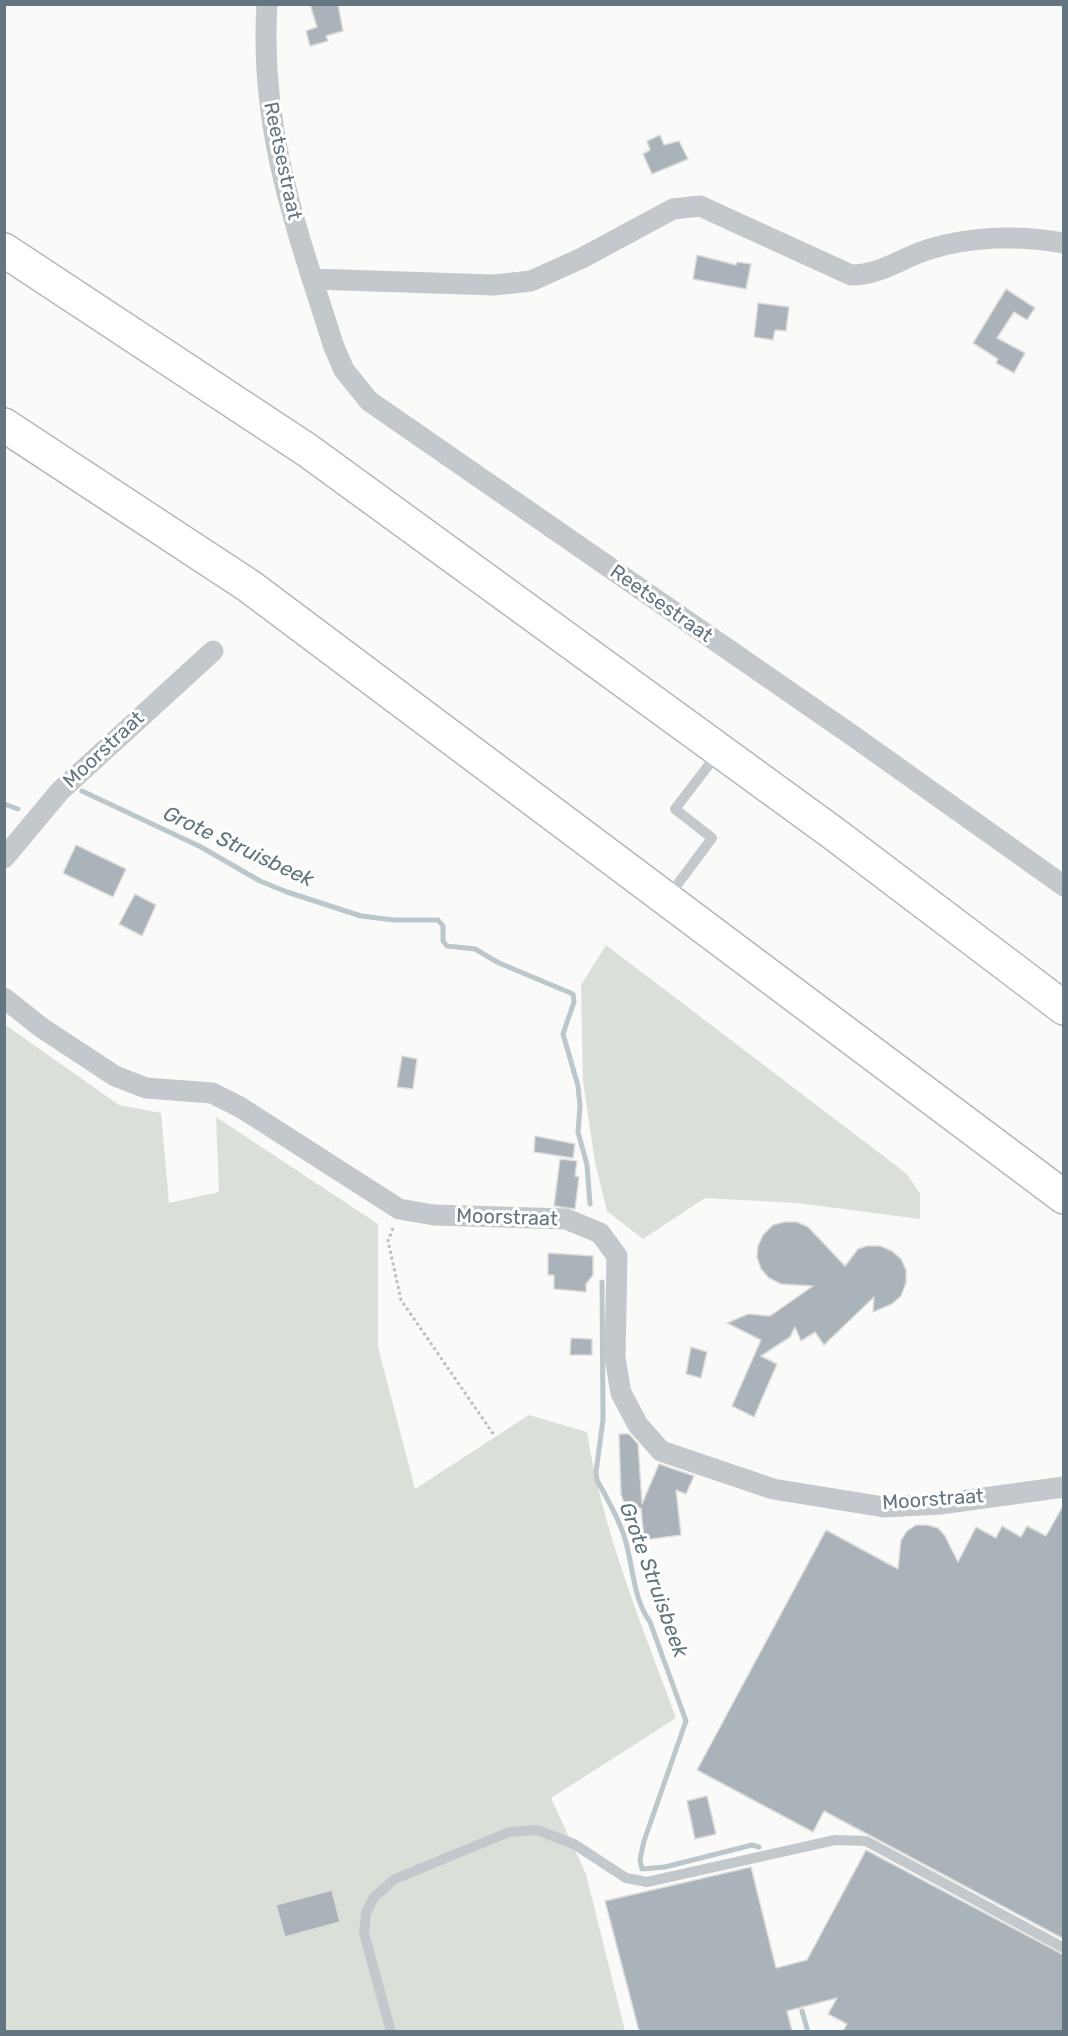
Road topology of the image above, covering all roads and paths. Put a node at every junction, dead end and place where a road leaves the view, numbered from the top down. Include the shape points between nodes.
1 (267, 4) edge
2 (1064, 243) edge
3 (4, 250) edge
4 (312, 279) junction
5 (4, 425) edge
6 (213, 651) dead end
7 (719, 750) junction
8 (4, 858) edge
9 (1064, 886) edge
10 (666, 900) junction
11 (4, 998) edge
12 (1064, 1008) edge
13 (1064, 1197) edge
14 (399, 1209) junction
15 (494, 1435) dead end
16 (1064, 1487) edge
17 (1064, 1948) edge
18 (391, 2031) edge

1 - 4 street, Reetsestraat via 266,83 272,129
2 - 4 street via 1035,238 954,243 928,249 878,272 851,275 700,206 685,206 531,281 494,285
3 - 7 highway via 307,450
4 - 9 street, Reetsestraat via 340,363 369,401
5 - 10 highway via 249,586
6 - 8 street, Moorstraat via 60,791
7 - 10 lane via 675,808 712,838
7 - 12 highway
10 - 13 highway
11 - 14 street, Moorstraat via 116,1076 146,1089 212,1093
14 - 15 path via 388,1241 401,1300
14 - 16 street, Moorstraat via 434,1215 566,1219 600,1233 617,1256 615,1358 621,1393 638,1425 661,1451 773,1489 884,1507 940,1504
17 - 18 lane via 866,1841 835,1840 647,1882 626,1878 574,1844 537,1830 509,1832 395,1879 374,1896 366,1913 364,1933

